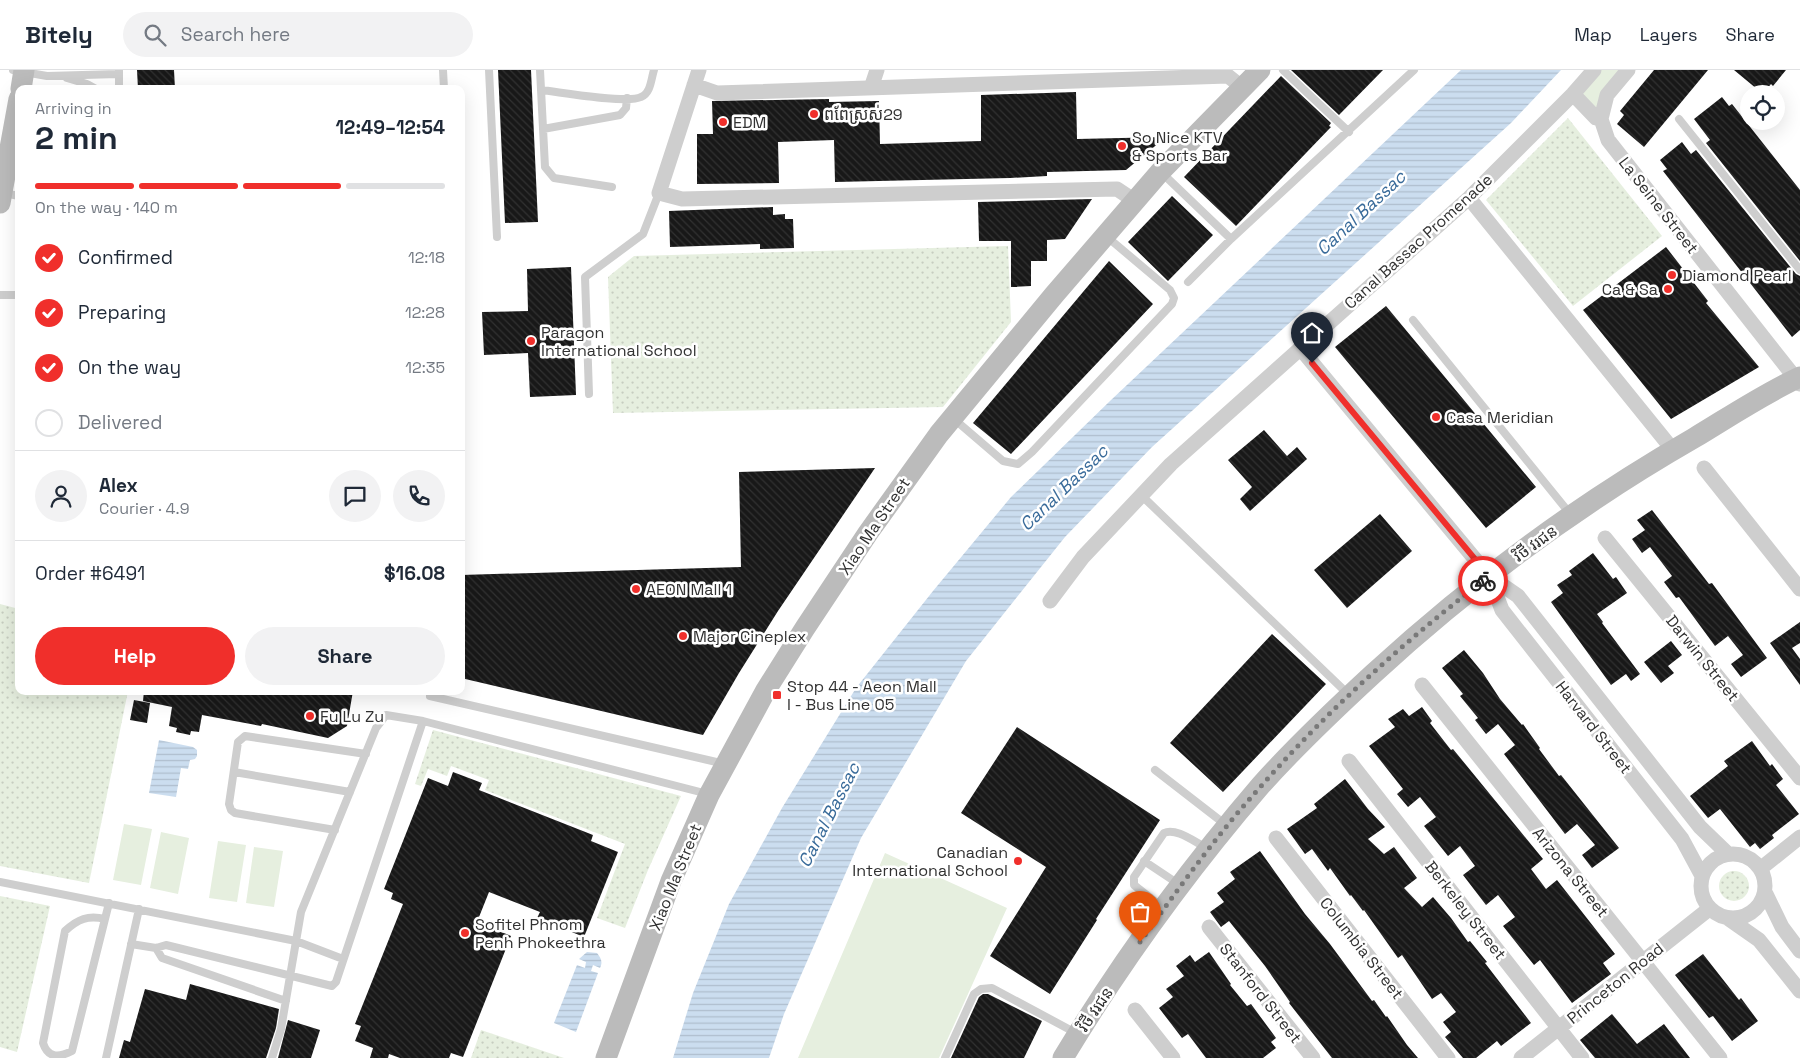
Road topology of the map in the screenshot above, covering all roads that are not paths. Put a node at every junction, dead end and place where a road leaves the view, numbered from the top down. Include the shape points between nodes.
1 (442, 70) edge
2 (489, 70) edge
3 (540, 70) edge
4 (654, 70) edge
5 (699, 70) edge
6 (878, 70) edge
7 (1260, 70) edge
8 (1283, 70) edge
9 (1414, 70) edge
10 (1594, 70) edge
11 (1628, 70) edge
12 (118, 72) edge
13 (20, 75) edge
14 (58, 76) junction
15 (89, 85) edge
16 (119, 85) edge
17 (444, 85) edge
18 (694, 85) junction
19 (872, 88) junction
20 (1243, 88) junction
21 (541, 90) junction
22 (1573, 94) junction
23 (627, 98) junction
24 (15, 114) edge
25 (1601, 119) junction
26 (1679, 119) dead end
27 (543, 129) junction
28 (1348, 132) junction
29 (4, 159) edge
30 (1160, 172) junction
31 (612, 187) dead end
32 (658, 193) junction
33 (7, 197) edge
34 (1469, 198) junction
35 (1135, 201) junction
36 (1106, 236) junction
37 (497, 237) dead end
38 (1231, 240) junction
39 (1800, 270) edge
40 (1188, 282) dead end
41 (0, 295) edge
42 (15, 295) edge
43 (1413, 320) dead end
44 (1300, 348) junction
45 (1799, 380) edge
46 (589, 394) dead end
47 (952, 418) junction
48 (1673, 450) junction
49 (1704, 468) dead end
50 (1141, 495) junction
51 (1572, 516) junction
52 (1605, 538) dead end
53 (1489, 576) junction
54 (1800, 589) edge
55 (1050, 601) dead end
56 (1422, 685) dead end
57 (1350, 695) junction
58 (430, 696) dead end
59 (1614, 718) junction
60 (423, 721) junction
61 (1597, 731) junction
62 (366, 754) junction
63 (1349, 761) dead end
64 (725, 764) junction
65 (1155, 770) dead end
66 (234, 772) junction
67 (1800, 778) edge
68 (350, 792) junction
69 (709, 795) junction
70 (1227, 826) junction
71 (335, 830) junction
72 (1800, 837) edge
73 (1276, 838) dead end
74 (1209, 849) junction
75 (1728, 854) junction
76 (1144, 861) junction
77 (1760, 868) junction
78 (1702, 876) junction
79 (0, 882) edge
80 (1181, 886) junction
81 (1766, 894) junction
82 (109, 903) junction
83 (138, 909) junction
84 (1164, 909) junction
85 (1708, 909) junction
86 (105, 919) junction
87 (1730, 919) junction
88 (1209, 927) dead end
89 (296, 942) junction
90 (131, 944) junction
91 (156, 948) junction
92 (1800, 950) edge
93 (343, 959) junction
94 (1642, 961) junction
95 (290, 975) junction
96 (1800, 991) edge
97 (286, 1001) junction
98 (1135, 1010) dead end
99 (1559, 1028) junction
100 (1078, 1034) junction
101 (106, 1058) edge
102 (272, 1058) edge
103 (606, 1058) edge
104 (945, 1058) edge
105 (1063, 1058) edge
106 (1173, 1058) edge
107 (1312, 1058) edge
108 (1448, 1058) edge
109 (1521, 1058) edge
110 (1582, 1058) edge
111 (1720, 1058) edge

1 - 17 lane
2 - 37 lane
3 - 21 lane
4 - 23 lane via 648,91 641,97
5 - 18 street
6 - 19 street
7 - 20 street, Xiao Ma Street
8 - 28 lane
9 - 28 lane
10 - 22 street, Canal Bassac Promenade
11 - 25 street via 1607,95
12 - 14 lane
12 - 16 lane
13 - 14 lane
14 - 15 lane
18 - 19 street via 717,93
18 - 32 street
19 - 20 street via 1228,76
20 - 30 street, Xiao Ma Street
21 - 23 lane
21 - 27 lane
22 - 25 street via 1596,118
22 - 34 street, Canal Bassac Promenade
23 - 27 lane via 626,108 620,115
24 - 29 street
25 - 45 street, La Seine Street via 1608,140
26 - 39 lane
27 - 31 lane via 546,168 554,178
28 - 38 lane
29 - 33 street
30 - 35 street, Xiao Ma Street
30 - 38 lane
32 - 35 street via 682,199 1116,189
32 - 46 lane via 643,234 586,277
34 - 44 street, Canal Bassac Promenade
34 - 48 street
35 - 36 street, Xiao Ma Street
36 - 47 street, Xiao Ma Street
36 - 47 lane via 1170,290 1174,298 1172,304 1018,464 1003,461
38 - 40 lane
41 - 42 lane
43 - 51 lane
44 - 50 street, Canal Bassac Promenade
44 - 53 street, Harvard Street
45 - 48 street, វិថី វរជន
47 - 64 street, Xiao Ma Street via 899,489 805,628
48 - 51 street, វិថី វរជន
49 - 54 street
50 - 55 street, Canal Bassac Promenade via 1083,557
50 - 57 lane
51 - 53 street, វិថី វរជន
52 - 67 street, Darwin Street
53 - 57 street, វិថី វរជន via 1401,648
53 - 59 street, Harvard Street via 1518,596
53 - 61 street, Harvard Street via 1502,610
56 - 94 street, Arizona Street
57 - 70 street, វិថី វរជន via 1286,758
58 - 64 lane
59 - 61 street
59 - 75 street, Harvard Street via 1700,827
60 - 62 lane via 386,715 376,728
60 - 69 lane
60 - 93 lane
61 - 78 street, Harvard Street via 1682,839
62 - 66 lane via 245,736 238,742
62 - 68 lane
63 - 99 street, Berkeley Street
64 - 69 street, Xiao Ma Street
65 - 70 lane
66 - 68 lane
66 - 71 lane via 229,804 235,813
68 - 71 lane
69 - 103 street, Xiao Ma Street via 671,881
70 - 74 street, វិថី វរជន
71 - 89 lane via 301,912
72 - 77 street
73 - 108 street, Columbia Street
74 - 76 lane via 1167,831
74 - 80 street, វិថី វរជន
75 - 77 street via 1744,856
75 - 78 street via 1714,860
76 - 80 lane
76 - 84 lane via 1134,877 1134,885
77 - 81 street via 1766,882
78 - 85 street via 1701,890
79 - 82 lane
80 - 84 street, វិថី វរជន
81 - 87 street via 1751,914
81 - 92 street via 1782,927
82 - 83 lane
82 - 86 lane
83 - 89 lane
83 - 90 lane
84 - 100 street, វិថី វរជន
85 - 87 street
85 - 94 street, Princeton Road
86 - 86 lane via 72,1051 54,1058 46,1052 43,1043 65,931 84,918
87 - 96 street via 1759,940
88 - 107 street, Stanford Street
89 - 93 lane
89 - 95 lane
90 - 91 lane
90 - 101 lane
91 - 95 lane via 166,944
91 - 97 lane via 162,958
93 - 95 lane via 332,986
94 - 99 street, Princeton Road
94 - 111 street, Arizona Street
95 - 97 lane
97 - 102 lane
98 - 106 street
99 - 109 street, Princeton Road
99 - 110 street, Berkeley Street
100 - 104 lane via 992,988 981,989 974,994
100 - 105 street, វិថី វរជន

